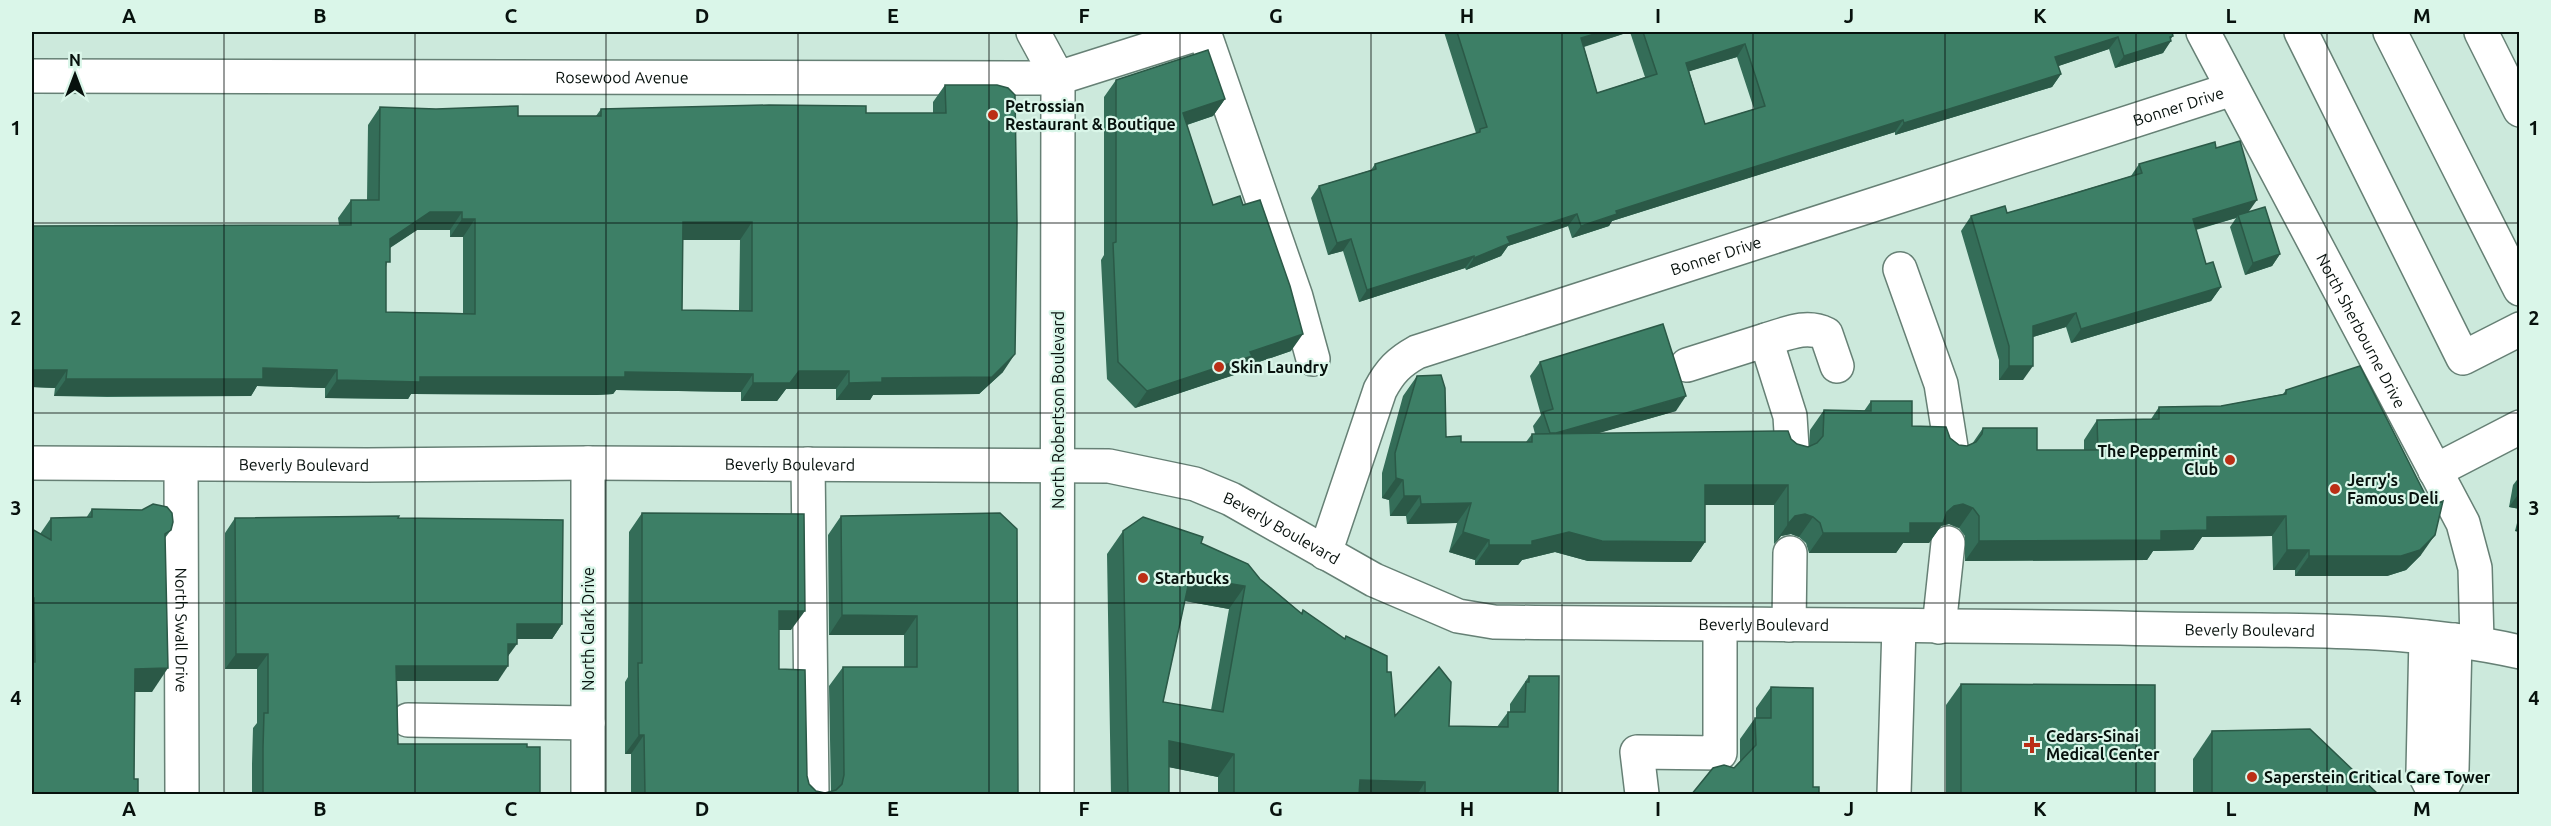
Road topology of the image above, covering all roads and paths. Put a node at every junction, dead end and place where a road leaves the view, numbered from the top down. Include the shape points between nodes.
1 (1033, 32) edge
2 (1203, 32) edge
3 (2203, 32) edge
4 (2301, 32) edge
5 (2390, 32) edge
6 (2481, 32) edge
7 (32, 76) edge
8 (1058, 78) junction
9 (2232, 89) junction
10 (2520, 110) edge
11 (1900, 269) dead end
12 (2520, 289) edge
13 (2520, 329) edge
14 (1767, 340) junction
15 (1312, 359) dead end
16 (1687, 365) dead end
17 (1837, 366) dead end
18 (2520, 427) edge
19 (1951, 447) edge
20 (1792, 448) edge
21 (588, 462) junction
22 (32, 463) edge
23 (808, 464) junction
24 (181, 465) junction
25 (1058, 465) junction
26 (2435, 471) junction
27 (1948, 543) dead end
28 (1325, 553) junction
29 (1790, 553) dead end
30 (1720, 625) junction
31 (1789, 625) junction
32 (1899, 626) junction
33 (1939, 627) junction
34 (2453, 640) junction
35 (2520, 652) edge
36 (408, 720) dead end
37 (588, 723) junction
38 (182, 795) edge
39 (588, 795) edge
40 (812, 795) edge
41 (1057, 795) edge
42 (1642, 795) edge
43 (1894, 795) edge
44 (2437, 795) edge

1 - 8 street, North Robertson Boulevard
2 - 8 street, Rosewood Avenue
2 - 15 street via 1296,297
3 - 9 street, North Sherbourne Drive
4 - 13 street via 2463,358
5 - 12 street
6 - 10 street
7 - 8 street, Rosewood Avenue
8 - 25 street, North Robertson Boulevard
9 - 26 street, North Sherbourne Drive
9 - 28 street, Bonner Drive via 1417,352 1401,361 1380,390
11 - 19 street via 1941,384
14 - 16 street
14 - 17 street via 1806,329 1817,330 1826,334
14 - 20 street via 1790,416
18 - 26 street
21 - 23 street, Beverly Boulevard
21 - 24 street, Beverly Boulevard
21 - 37 street, North Clark Drive
22 - 24 street, Beverly Boulevard
23 - 25 street, Beverly Boulevard
23 - 40 street
24 - 38 street, North Swall Drive
25 - 28 street, Beverly Boulevard via 1109,466 1195,484 1231,499
25 - 41 street, North Robertson Boulevard
26 - 34 street, North Sherbourne Drive via 2463,523 2475,568
27 - 33 street
28 - 30 street, Beverly Boulevard via 1408,595 1458,615 1494,622
29 - 31 street
30 - 31 street, Beverly Boulevard
30 - 42 street via 1720,753 1637,752
31 - 32 street, Beverly Boulevard
32 - 33 street, Beverly Boulevard
32 - 43 street
33 - 34 street, Beverly Boulevard via 2395,634
34 - 35 street, Beverly Boulevard
34 - 44 street, North Sherbourne Drive via 2423,771
36 - 37 street
37 - 39 street, North Clark Drive

